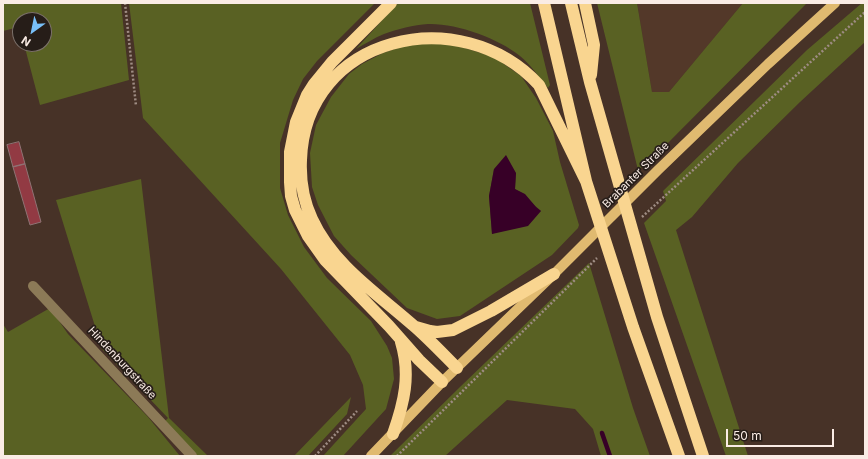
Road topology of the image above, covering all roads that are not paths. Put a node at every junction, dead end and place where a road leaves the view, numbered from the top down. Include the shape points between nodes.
1 (391, 3) edge
2 (544, 3) edge
3 (571, 3) edge
4 (585, 3) edge
5 (835, 3) edge
6 (590, 82) junction
7 (586, 181) junction
8 (554, 274) junction
9 (34, 286) dead end
10 (414, 326) junction
11 (400, 339) junction
12 (457, 368) junction
13 (442, 382) junction
14 (393, 434) junction
15 (192, 456) edge
16 (371, 456) edge
17 (679, 456) edge
18 (703, 456) edge

1 - 11 highway via 332,62 306,95 292,136 290,182 295,210 316,248
2 - 7 highway
3 - 6 highway
4 - 6 highway via 594,45
5 - 8 main road, Brabanter Straße via 658,170
6 - 18 highway via 657,317
7 - 10 highway via 539,85 523,67 501,50 449,32 421,32 391,39 354,58 324,89 308,124 301,154 303,194 317,230 334,253
7 - 17 highway via 633,327
8 - 10 highway via 453,330 437,332
8 - 12 main road, Brabanter Straße
9 - 15 street, Hindenburgstraße
10 - 12 highway
11 - 13 highway
11 - 14 highway via 406,362 406,378 400,413
12 - 13 main road
13 - 14 main road
14 - 16 main road

